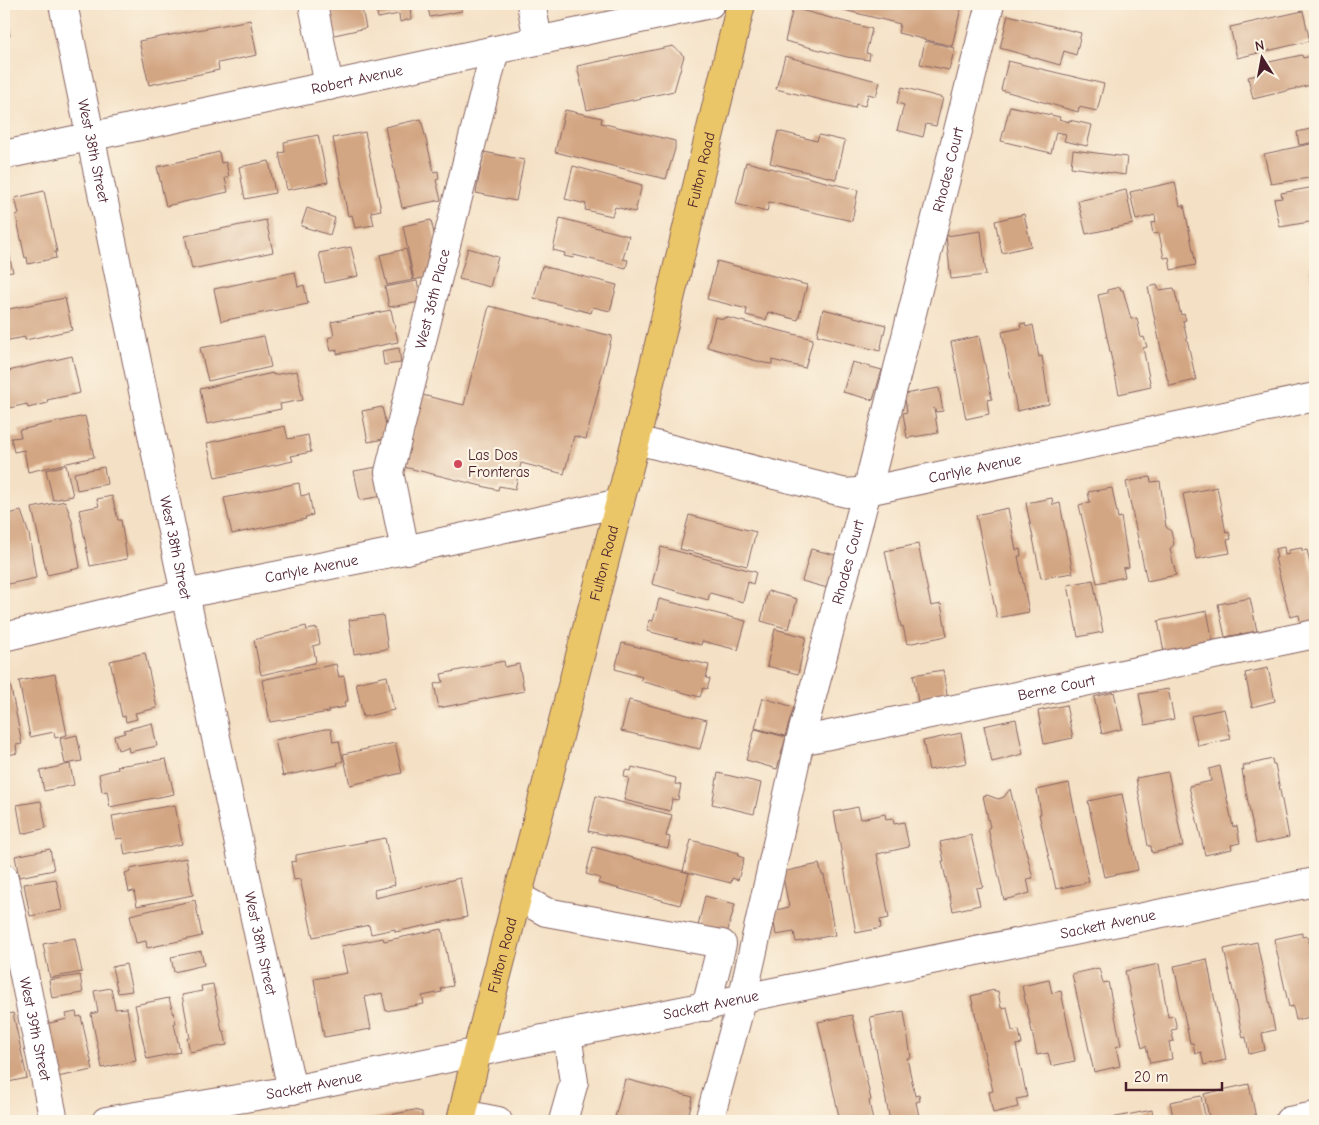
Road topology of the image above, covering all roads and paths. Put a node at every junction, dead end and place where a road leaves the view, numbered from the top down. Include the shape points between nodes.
1 (63, 4) edge
2 (313, 4) edge
3 (532, 4) edge
4 (710, 4) edge
5 (741, 4) edge
6 (990, 4) edge
7 (538, 39) junction
8 (495, 50) junction
9 (329, 86) junction
10 (91, 136) junction
11 (4, 155) edge
12 (1315, 397) edge
13 (636, 440) junction
14 (867, 491) junction
15 (620, 503) junction
16 (405, 550) junction
17 (185, 594) junction
18 (1315, 634) edge
19 (4, 637) edge
20 (800, 741) junction
21 (4, 881) edge
22 (1315, 882) edge
23 (517, 896) junction
24 (742, 1000) junction
25 (706, 1006) junction
26 (567, 1034) junction
27 (477, 1052) junction
28 (292, 1090) junction
29 (1315, 1116) edge
30 (154, 1118) edge
31 (462, 1118) edge
32 (54, 1121) edge
33 (106, 1121) edge
34 (498, 1121) edge
35 (563, 1121) edge
36 (709, 1121) edge
37 (1289, 1121) edge

1 - 10 street, West 38th Street
2 - 9 street
3 - 7 street
4 - 7 street, Robert Avenue
5 - 13 main road, Fulton Road
6 - 14 street, Rhodes Court
7 - 8 street, Robert Avenue
8 - 9 street, Robert Avenue
8 - 16 street, West 36th Place via 389,472
9 - 10 street, Robert Avenue
10 - 11 street, Robert Avenue
10 - 17 street, West 38th Street
12 - 14 street, Carlyle Avenue
13 - 14 street, Carlyle Avenue via 846,493
13 - 15 main road, Fulton Road
14 - 20 street, Rhodes Court
15 - 16 street, Carlyle Avenue
15 - 23 main road, Fulton Road
16 - 17 street, Carlyle Avenue
17 - 19 street, Carlyle Avenue
17 - 28 street, West 38th Street
18 - 20 street, Berne Court
20 - 24 street, Rhodes Court
21 - 32 street, West 39th Street
22 - 24 street, Sackett Avenue
23 - 25 street via 546,912 722,944
23 - 27 main road, Fulton Road
24 - 25 street, Sackett Avenue
24 - 36 street, Rhodes Court
25 - 26 street, Sackett Avenue
26 - 27 street, Sackett Avenue
26 - 35 street via 574,1082
27 - 28 street, Sackett Avenue
27 - 31 main road, Fulton Road
28 - 30 street, Sackett Avenue
29 - 37 street
30 - 33 street, Sackett Avenue
31 - 34 street

